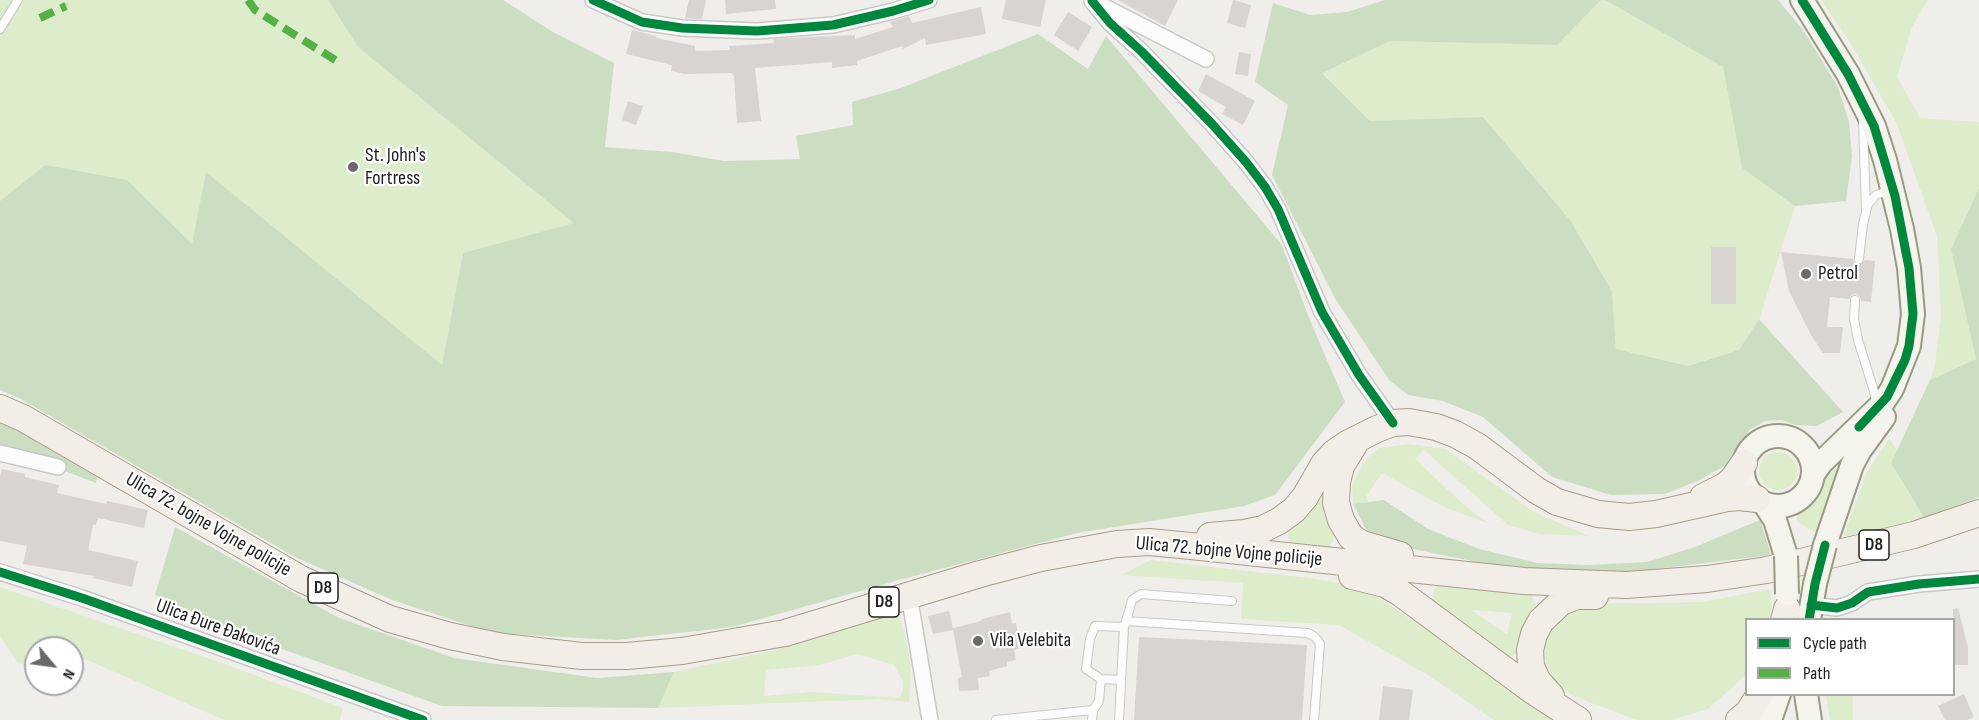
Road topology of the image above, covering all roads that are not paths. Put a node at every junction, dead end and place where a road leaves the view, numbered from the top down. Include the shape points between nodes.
1 (18, 0) edge
2 (593, 0) edge
3 (929, 0) edge
4 (1092, 0) edge
5 (1802, 0) edge
6 (0, 28) edge
7 (1206, 59) dead end
8 (1862, 100) junction
9 (1895, 196) junction
10 (1866, 211) junction
11 (1859, 259) dead end
12 (1854, 300) dead end
13 (1900, 373) junction
14 (0, 408) edge
15 (1866, 420) junction
16 (1393, 423) junction
17 (1359, 438) junction
18 (1800, 443) junction
19 (0, 453) edge
20 (1744, 463) junction
21 (58, 467) dead end
22 (1814, 473) junction
23 (1760, 501) junction
24 (1795, 502) junction
25 (1684, 507) junction
26 (1979, 513) edge
27 (1191, 546) junction
28 (1287, 554) junction
29 (1786, 556) junction
30 (0, 572) edge
31 (1428, 572) junction
32 (1979, 579) edge
33 (1627, 585) junction
34 (909, 595) junction
35 (1232, 601) dead end
36 (1797, 607) edge
37 (1125, 624) junction
38 (1101, 679) junction
39 (1121, 680) junction
40 (1759, 696) edge
41 (1778, 696) edge
42 (1788, 696) edge
43 (1806, 696) edge
44 (1093, 710) junction
45 (1568, 713) edge
46 (423, 720) edge
47 (930, 720) edge
48 (996, 720) edge
49 (1092, 720) edge
50 (1119, 720) edge
51 (1314, 720) edge
52 (1739, 720) edge
53 (1770, 720) edge
54 (1786, 720) edge
55 (1810, 720) edge

1 - 6 lane
2 - 3 street via 642,22 757,31 833,25
4 - 7 street
4 - 16 street via 1110,23 1212,124 1264,187 1278,208 1322,312
5 - 8 main road
8 - 9 main road
8 - 10 lane
9 - 10 lane via 1876,195
9 - 13 main road via 1909,268 1913,315 1910,346
10 - 11 lane
12 - 15 lane via 1858,340 1875,397
13 - 15 main road via 1887,397
13 - 36 main road, bridge via 1887,413 1852,465 1826,545
14 - 34 main road, Ulica 72. bojne Vojne policije / D8 via 302,579 390,619 503,647 582,656 682,651 784,633
15 - 18 main road via 1820,442
15 - 22 main road
16 - 17 main road
16 - 25 main road via 1436,426 1455,434 1536,490 1580,510 1629,517
17 - 27 main road via 1334,453 1305,497 1279,521 1263,529 1210,536
17 - 31 main road via 1341,465 1337,482 1336,503 1341,520 1351,537 1362,544 1401,556
18 - 20 main road via 1784,436 1767,438 1749,451
18 - 22 main road via 1810,455
19 - 21 street
20 - 23 main road via 1748,490
20 - 25 main road via 1725,486
22 - 24 main road via 1808,490
23 - 24 main road via 1782,506
23 - 25 main road via 1739,497
23 - 29 main road via 1775,520
24 - 29 main road
26 - 33 main road, Ulica 72. bojne Vojne policije / D8 via 1914,535 1767,570
27 - 28 main road, Ulica 72. bojne Vojne policije / D8
27 - 34 main road, Ulica 72. bojne Vojne policije / D8 via 1117,544 1031,560
28 - 31 main road, Ulica 72. bojne Vojne policije / D8
28 - 45 main road via 1310,568 1392,588
29 - 36 main road, bridge
30 - 46 street, Ulica Đure Đakovića
31 - 33 main road, Ulica 72. bojne Vojne policije / D8 via 1524,582
32 - 36 street via 1868,592 1837,608
33 - 45 main road via 1610,593 1577,596 1561,602 1541,621 1534,634 1531,666 1537,680
34 - 47 street
35 - 37 lane via 1141,594 1132,600
37 - 38 lane via 1095,626 1086,669
37 - 39 lane
37 - 51 lane via 1308,633 1320,644
38 - 39 lane
38 - 44 lane via 1100,701
39 - 50 lane
40 - 52 main road
41 - 53 main road
42 - 54 main road
43 - 55 main road
44 - 48 lane
44 - 49 lane

